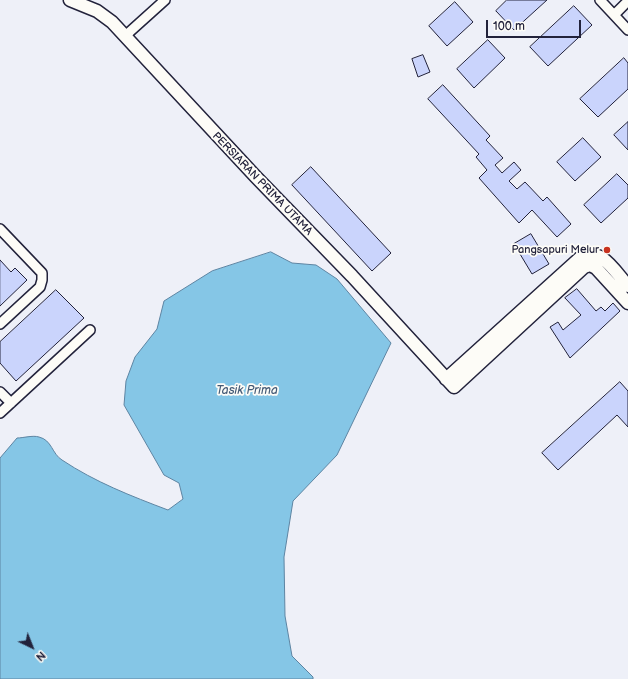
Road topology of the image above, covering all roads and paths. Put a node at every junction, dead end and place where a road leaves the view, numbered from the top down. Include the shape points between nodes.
1 (70, 0) edge
2 (165, 0) edge
3 (600, 0) edge
4 (628, 1) edge
5 (614, 15) junction
6 (628, 30) edge
7 (125, 36) junction
8 (1, 232) edge
9 (591, 259) junction
10 (571, 280) junction
11 (611, 284) junction
12 (628, 286) edge
13 (553, 290) junction
14 (628, 303) edge
15 (0, 324) edge
16 (90, 330) dead end
17 (0, 392) edge
18 (11, 403) junction
19 (0, 413) edge

1 - 7 main road, PERSIARAN PRIMA UTAMA via 97,11
2 - 7 street
3 - 5 street
4 - 5 street
5 - 6 street
7 - 13 main road, PERSIARAN PRIMA UTAMA via 446,379
8 - 15 street via 42,273 42,280 40,287
9 - 10 main road, PERSIARAN PRIMA UTAMA
9 - 11 main road
9 - 12 main road via 604,258
9 - 13 main road, PERSIARAN PRIMA UTAMA via 580,258
10 - 11 main road via 593,276
10 - 13 main road, PERSIARAN PRIMA UTAMA
11 - 14 main road
16 - 18 street
17 - 18 street
18 - 19 street

